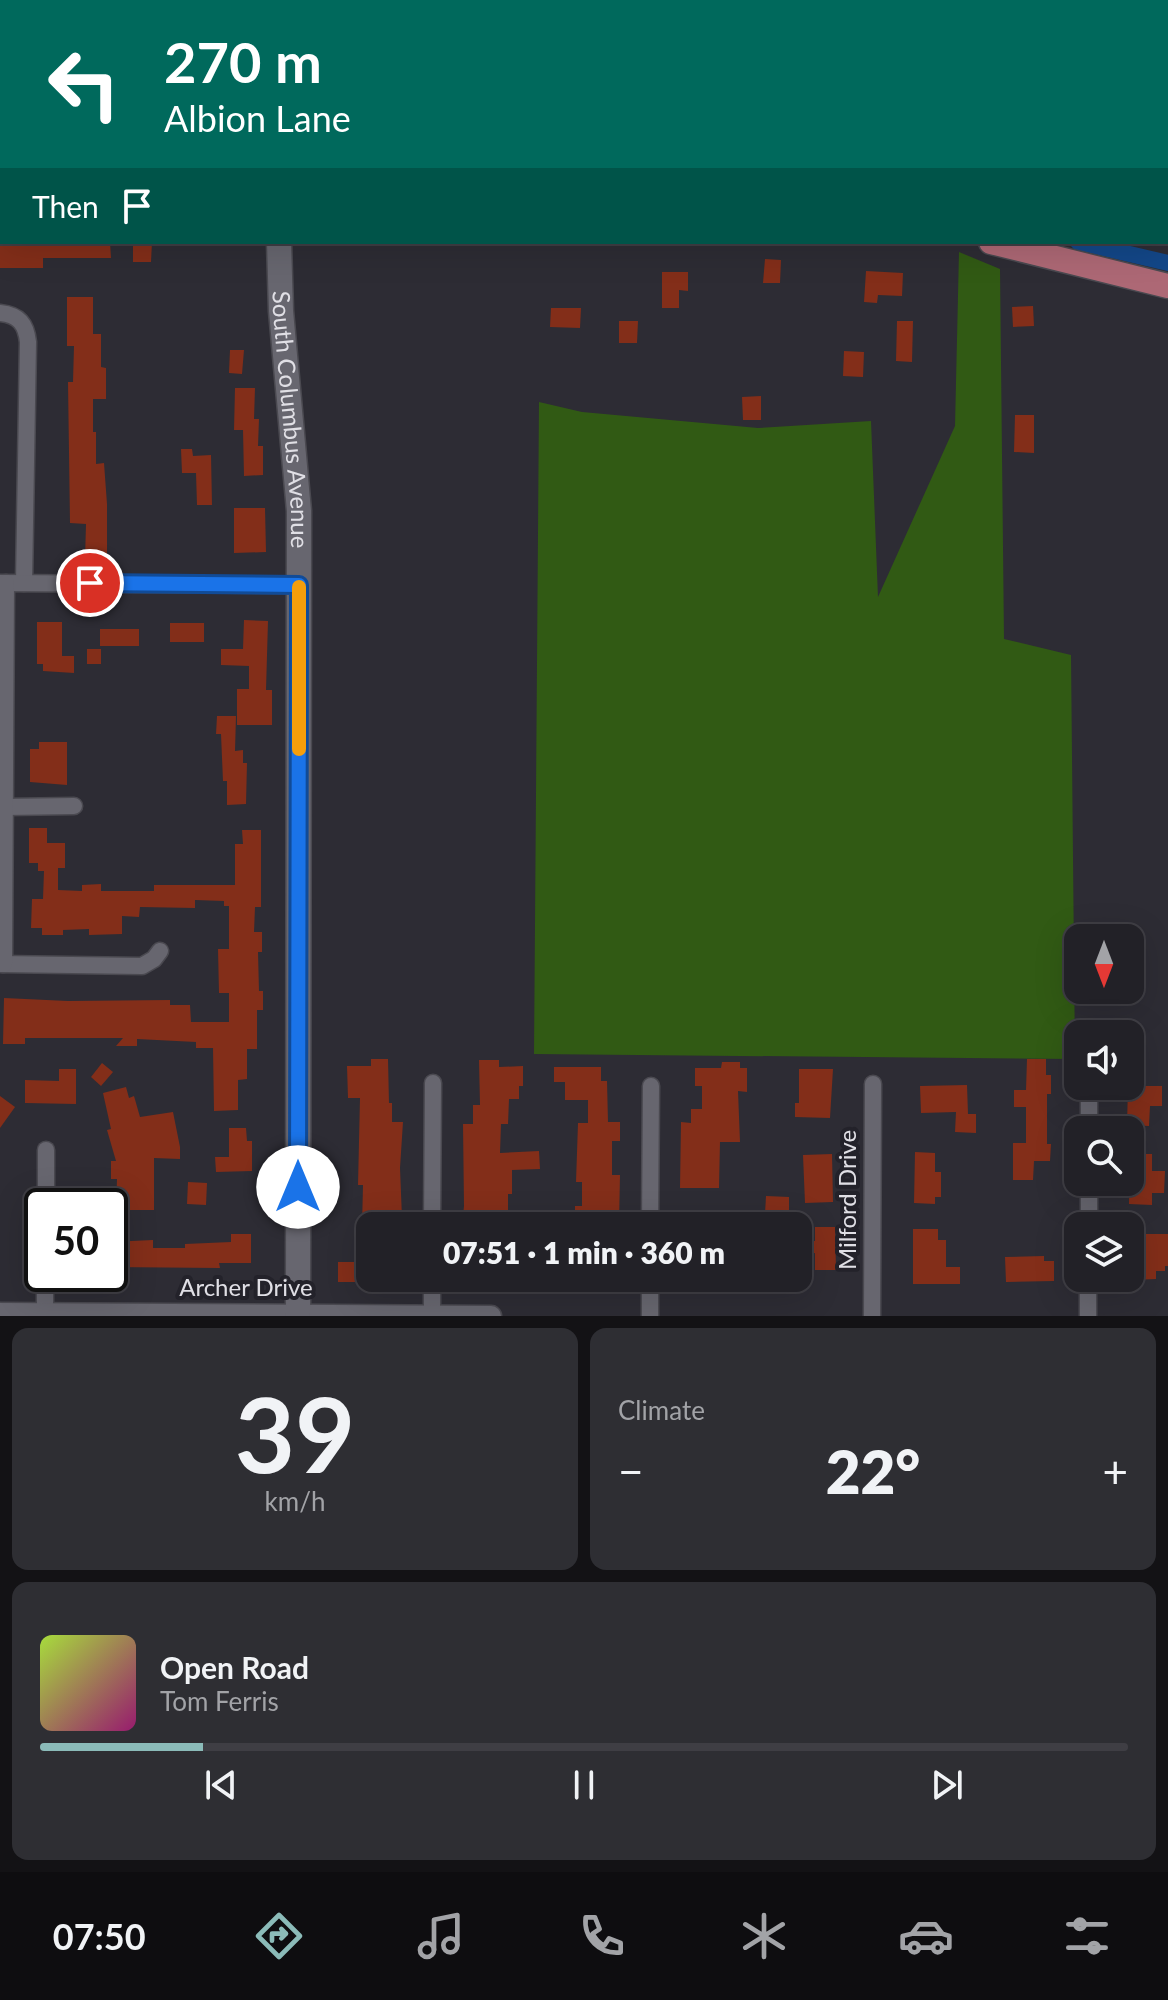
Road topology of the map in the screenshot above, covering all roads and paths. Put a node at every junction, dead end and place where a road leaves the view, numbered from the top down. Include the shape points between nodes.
1 (279, 244) edge
2 (999, 244) edge
3 (1168, 286) edge
4 (0, 313) edge
5 (3, 583) edge
6 (24, 583) junction
7 (299, 585) junction
8 (74, 806) dead end
9 (5, 807) junction
10 (160, 951) dead end
11 (2, 964) edge
12 (433, 1083) dead end
13 (873, 1084) dead end
14 (651, 1086) dead end
15 (46, 1150) dead end
16 (46, 1188) edge
17 (432, 1212) edge
18 (650, 1212) edge
19 (45, 1292) edge
20 (432, 1292) edge
21 (650, 1292) edge
22 (1088, 1292) edge
23 (0, 1313) edge
24 (45, 1313) junction
25 (298, 1315) edge
26 (432, 1316) edge
27 (491, 1316) edge
28 (650, 1316) edge
29 (872, 1316) edge
30 (1088, 1316) edge

1 - 7 main road, South Columbus Avenue via 299,511
2 - 3 main road
4 - 6 street via 22,322 28,342
5 - 6 street
5 - 9 street
6 - 7 street
7 - 25 main road, South Columbus Avenue
8 - 9 street
9 - 11 street
10 - 11 street via 142,966
12 - 17 street
13 - 29 street, Milford Drive
14 - 18 street
15 - 16 street
19 - 24 street
20 - 26 street
21 - 28 street
22 - 30 street
23 - 24 street, Archer Drive
24 - 25 street, Archer Drive
25 - 26 street, Archer Drive
26 - 27 street, Archer Drive

